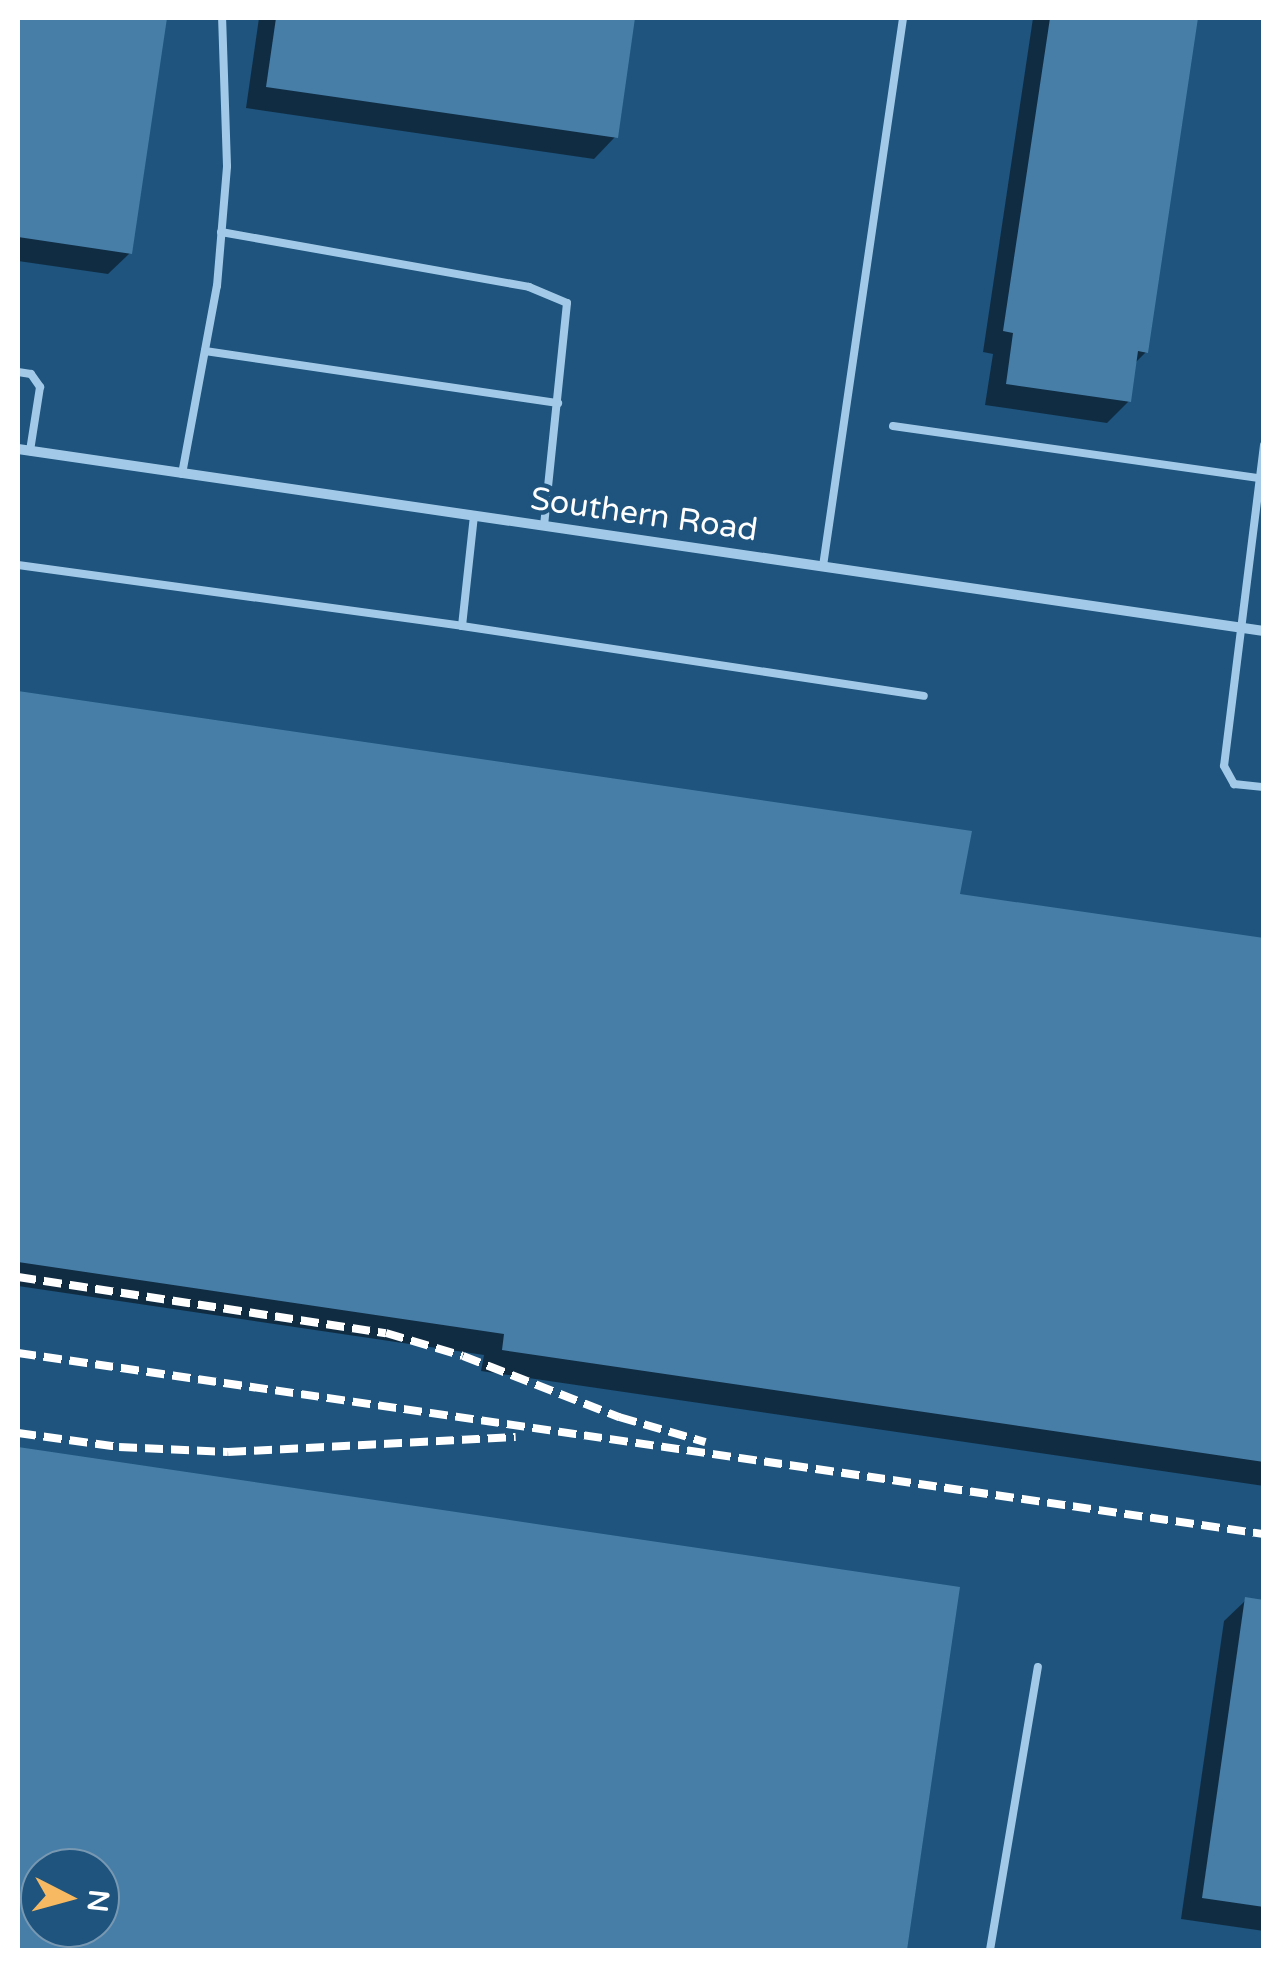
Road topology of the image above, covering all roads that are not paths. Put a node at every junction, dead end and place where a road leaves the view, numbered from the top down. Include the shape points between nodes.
1 (222, 18) edge
2 (904, 18) edge
3 (221, 232) junction
4 (205, 351) junction
5 (18, 372) edge
6 (558, 403) junction
7 (893, 426) dead end
8 (1264, 445) edge
9 (18, 450) edge
10 (30, 451) junction
11 (182, 474) junction
12 (1261, 479) edge
13 (474, 516) junction
14 (544, 526) junction
15 (18, 566) edge
16 (823, 566) junction
17 (462, 626) junction
18 (1238, 627) junction
19 (1264, 631) edge
20 (924, 696) dead end
21 (1264, 787) edge
22 (1038, 1667) dead end
23 (990, 1950) edge

1 - 3 lane via 227,166
2 - 16 lane
3 - 4 lane
3 - 6 lane via 529,287 567,303
4 - 6 lane
4 - 11 lane
5 - 10 lane via 31,374 40,388
6 - 14 lane
7 - 12 lane
8 - 12 lane
9 - 10 street, Southern Road
10 - 11 street, Southern Road
11 - 13 street, Southern Road
12 - 18 lane
13 - 14 street, Southern Road
13 - 17 lane
14 - 16 street, Southern Road
15 - 17 lane
16 - 18 street, Southern Road
17 - 20 lane
18 - 19 street, Southern Road
18 - 21 lane via 1224,766 1234,784
22 - 23 lane

